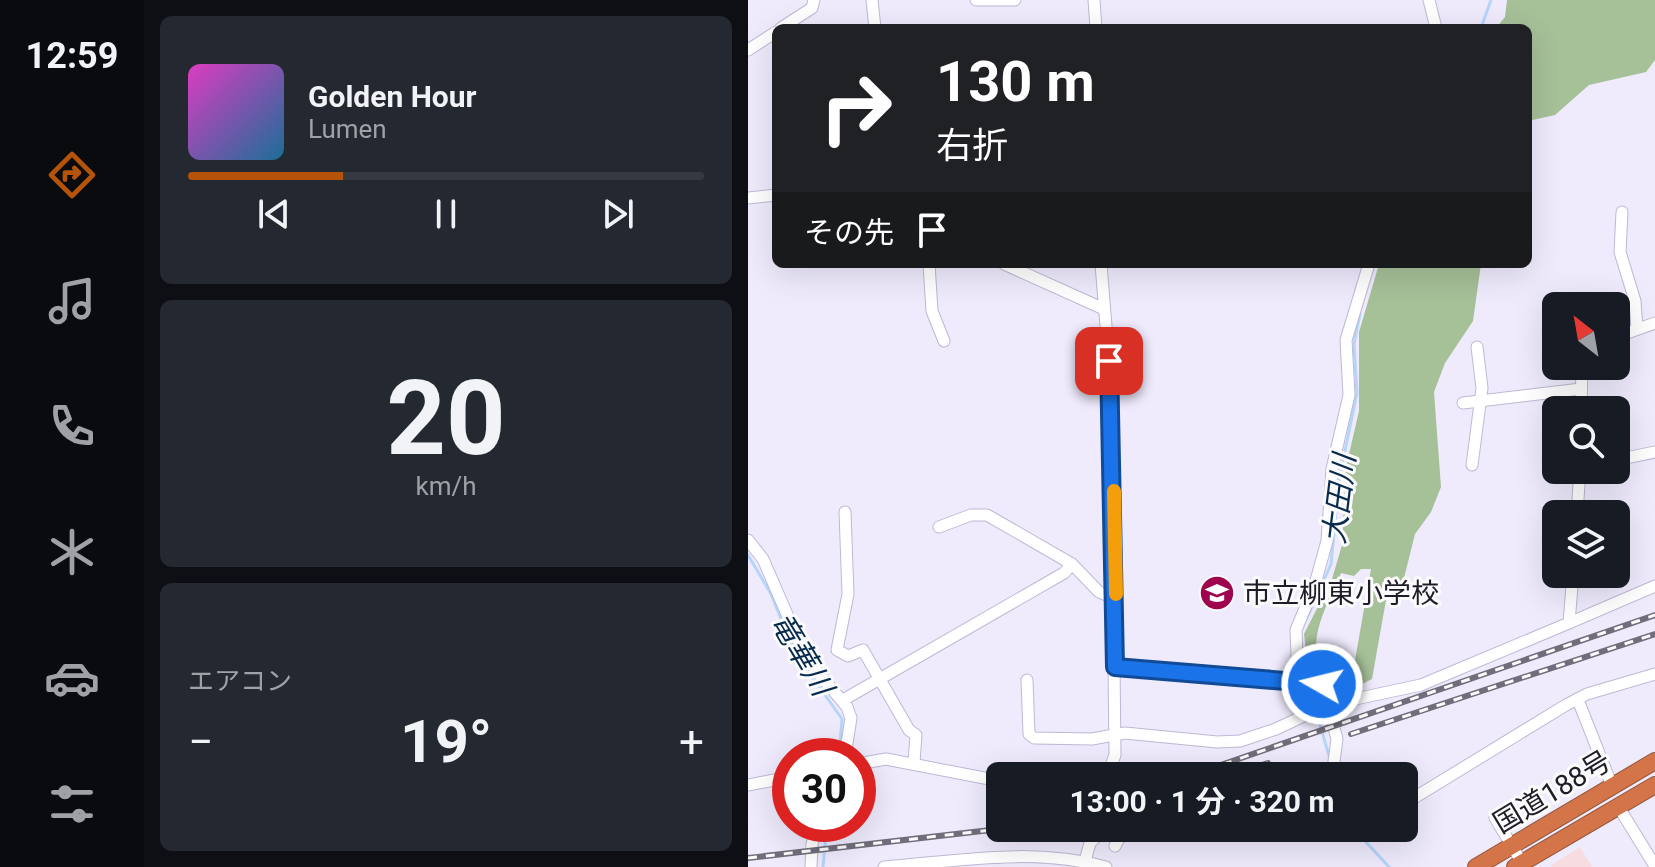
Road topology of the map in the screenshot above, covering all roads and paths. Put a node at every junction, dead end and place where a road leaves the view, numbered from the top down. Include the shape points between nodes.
1 (814, 0) edge
2 (872, 0) edge
3 (976, 0) edge
4 (1015, 0) edge
5 (1094, 0) edge
6 (1429, 0) edge
7 (787, 24) edge
8 (875, 24) edge
9 (1096, 24) edge
10 (1435, 24) edge
11 (772, 35) edge
12 (748, 50) edge
13 (772, 195) edge
14 (748, 198) edge
15 (1622, 212) dead end
16 (929, 268) edge
17 (1013, 268) edge
18 (1101, 268) edge
19 (1368, 268) edge
20 (1104, 309) junction
21 (1655, 323) edge
22 (1637, 329) junction
23 (1630, 332) edge
24 (944, 341) dead end
25 (1477, 347) dead end
26 (1581, 380) edge
27 (1581, 389) junction
28 (1581, 396) edge
29 (1481, 401) junction
30 (1463, 403) dead end
31 (1655, 452) edge
32 (1630, 457) edge
33 (1472, 465) dead end
34 (845, 512) dead end
35 (939, 527) dead end
36 (748, 540) edge
37 (1072, 564) junction
38 (1655, 586) edge
39 (1572, 588) edge
40 (1116, 599) junction
41 (1569, 623) junction
42 (1115, 667) junction
43 (1655, 674) edge
44 (880, 679) junction
45 (1027, 680) dead end
46 (1309, 681) junction
47 (1360, 698) junction
48 (843, 700) junction
49 (1578, 700) junction
50 (1327, 705) junction
51 (1114, 734) junction
52 (848, 738) edge
53 (876, 761) edge
54 (1655, 761) edge
55 (914, 762) junction
56 (1113, 762) edge
57 (1334, 762) edge
58 (986, 778) edge
59 (772, 780) edge
60 (748, 785) edge
61 (1655, 785) edge
62 (1612, 786) junction
63 (1418, 796) edge
64 (1618, 806) junction
65 (1495, 818) dead end
66 (813, 842) edge
67 (1090, 842) edge
68 (1117, 842) edge
69 (1115, 846) dead end
70 (1512, 846) junction
71 (1085, 861) junction
72 (1521, 866) edge
73 (1655, 866) edge
74 (811, 867) edge
75 (884, 867) edge
76 (1106, 867) edge
77 (1476, 867) edge

1 - 7 street via 812,8
2 - 8 street
3 - 4 street
5 - 9 street
6 - 10 street
11 - 12 street
13 - 14 street
15 - 22 street via 1620,252 1635,301
16 - 24 street via 932,311
17 - 20 street
18 - 20 street
19 - 46 street via 1346,340 1349,395 1330,484 1327,541 1296,630
20 - 40 street
21 - 22 street
22 - 23 street
25 - 29 street
26 - 27 street
27 - 28 street
27 - 29 street
29 - 30 street
29 - 33 street
31 - 32 street
34 - 44 street via 848,594 837,650 848,656 863,650
35 - 37 street via 987,515
36 - 48 street via 763,559 806,658
37 - 40 street via 1099,592
37 - 44 street via 988,619
38 - 41 street
39 - 41 street
40 - 42 street
41 - 47 street via 1433,680
42 - 46 street
42 - 51 street
43 - 49 street
44 - 48 street
44 - 55 street via 916,735
45 - 51 street via 1029,734 1034,738
46 - 47 street
46 - 50 street
47 - 50 street
48 - 52 street via 851,718
49 - 62 street
49 - 63 street
50 - 51 street via 1240,741
50 - 57 street via 1337,739
51 - 56 street
53 - 55 street
54 - 62 highway, 国道188号
55 - 58 street
59 - 60 street
61 - 64 highway, 国道188号
62 - 70 highway, 国道188号
64 - 72 highway, 国道188号
64 - 73 street
65 - 70 street
66 - 74 street
67 - 71 street
68 - 69 street
70 - 72 street
70 - 77 highway, 国道188号
71 - 75 street via 1021,856
71 - 76 street

